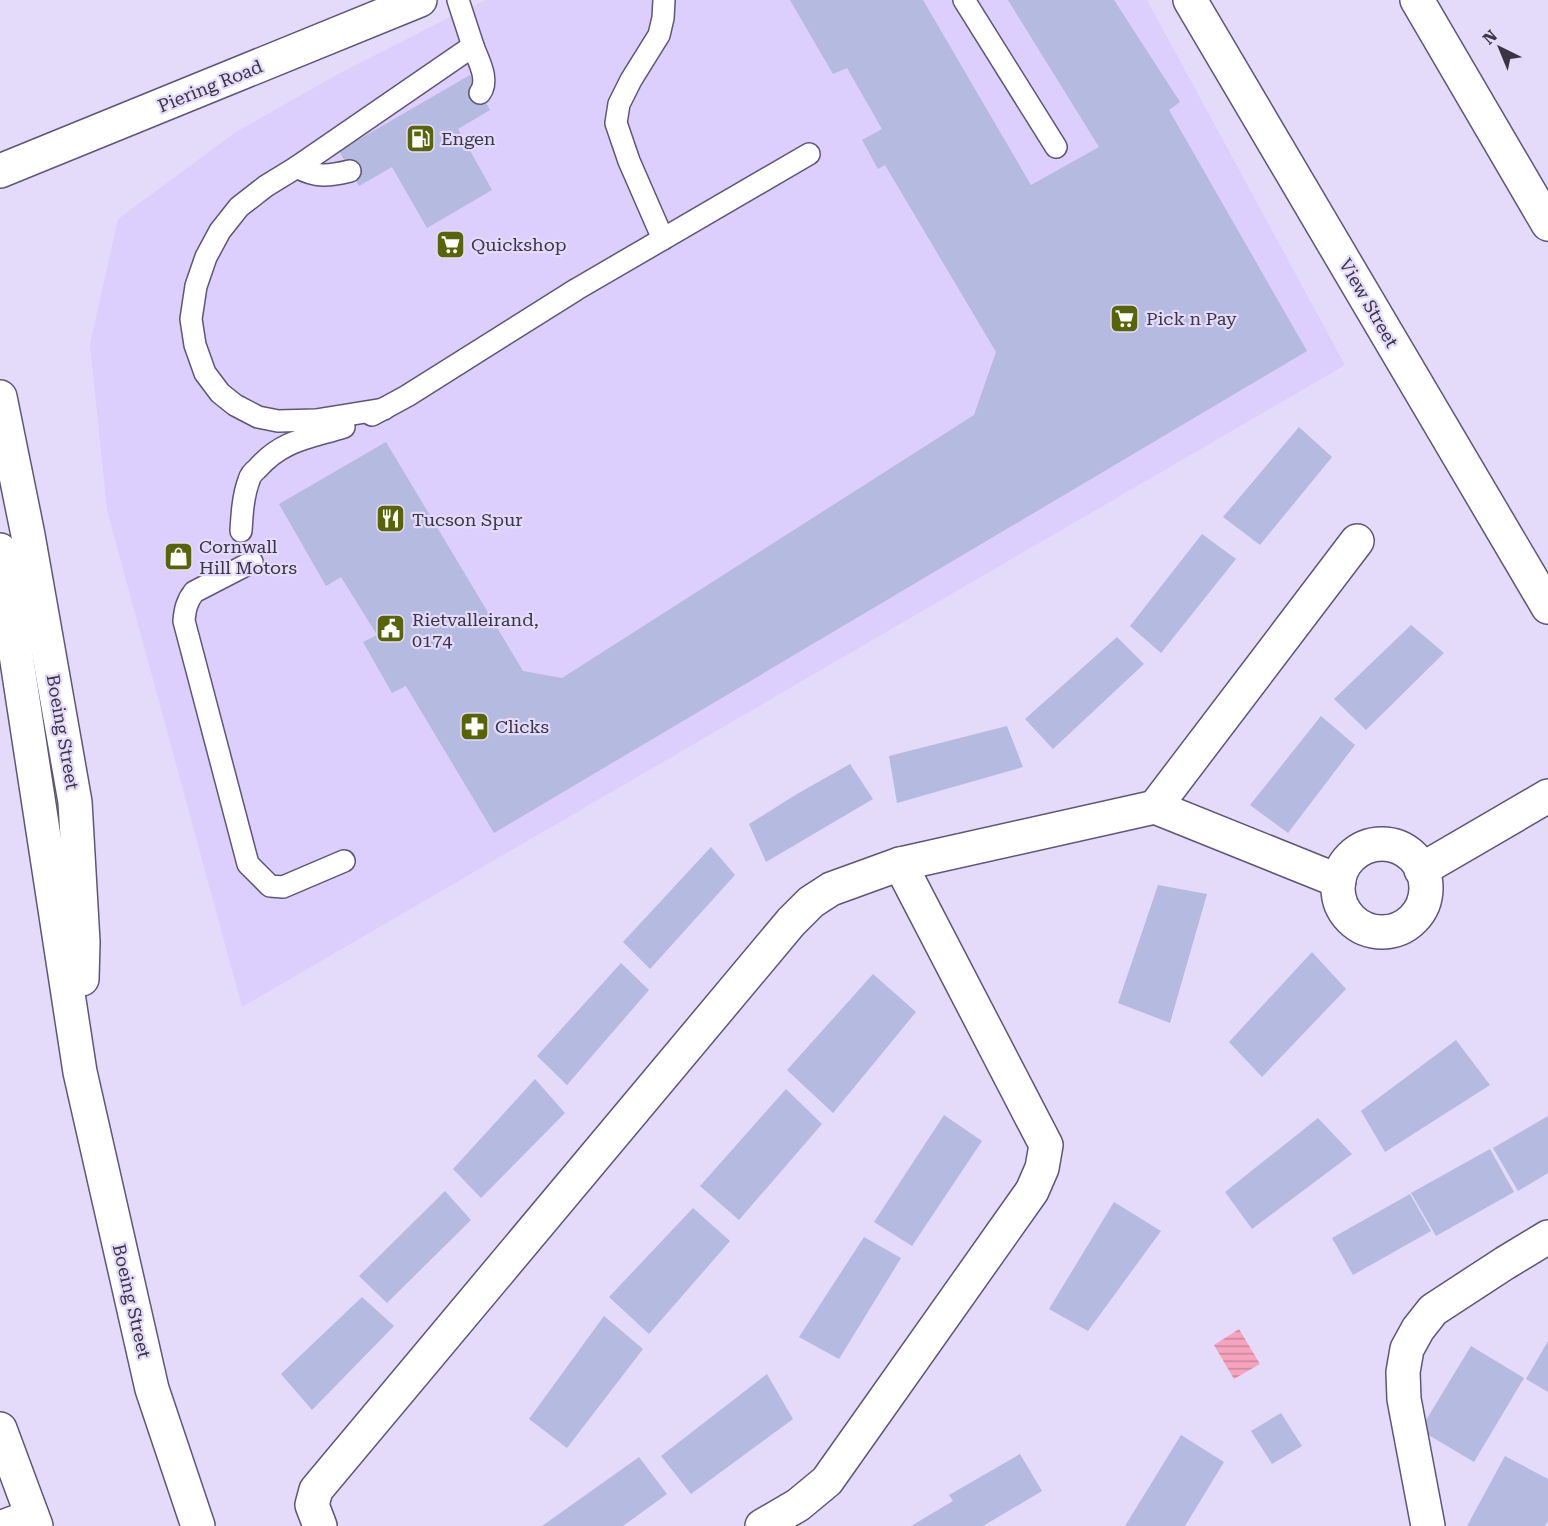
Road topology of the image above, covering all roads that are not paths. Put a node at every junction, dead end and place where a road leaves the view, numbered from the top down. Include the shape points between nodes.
1 (420, 0) edge
2 (458, 0) edge
3 (664, 0) edge
4 (964, 0) edge
5 (1190, 0) edge
6 (1417, 0) edge
7 (473, 46) junction
8 (480, 93) dead end
9 (1056, 147) dead end
10 (809, 154) dead end
11 (297, 167) junction
12 (0, 171) edge
13 (350, 171) dead end
14 (1548, 224) edge
15 (663, 239) junction
16 (0, 397) edge
17 (384, 410) junction
18 (242, 531) dead end
19 (1357, 541) dead end
20 (0, 550) edge
21 (252, 562) dead end
22 (1548, 607) edge
23 (1548, 796) edge
24 (1155, 807) junction
25 (344, 861) dead end
26 (900, 864) junction
27 (1421, 870) junction
28 (1339, 882) junction
29 (80, 1072) junction
30 (1548, 1237) edge
31 (0, 1429) edge
32 (24, 1523) edge
33 (198, 1526) edge
34 (320, 1526) edge
35 (762, 1526) edge
36 (1428, 1526) edge

1 - 12 street, Piering Road
2 - 7 lane
3 - 15 lane via 659,35 619,104 616,123
4 - 9 lane
5 - 22 street, View Street
6 - 14 street
7 - 8 lane via 484,81
7 - 11 lane
10 - 15 lane
11 - 13 lane via 316,175
11 - 17 lane via 239,207 206,257 191,319 205,373 220,393 258,417 316,420
15 - 17 lane
16 - 29 street, Boeing Street via 75,802 82,942
17 - 18 lane via 282,447 264,461 249,477
19 - 24 street
20 - 29 street, Boeing Street
21 - 25 lane via 194,591 185,608 184,621 248,864 270,886 283,887
23 - 27 street
24 - 26 street
24 - 28 street
26 - 34 street via 831,889 791,922 316,1490 312,1505
26 - 35 street via 1046,1144 1042,1168 1032,1191 827,1481 798,1505
27 - 28 street via 1413,857 1401,849 1387,844 1372,846 1347,861
27 - 28 street via 1425,898 1419,911 1410,922 1384,932 1370,931 1347,915 1340,903
29 - 33 street, Boeing Street via 152,1389
30 - 36 street via 1433,1310 1407,1349 1404,1399
31 - 32 street

